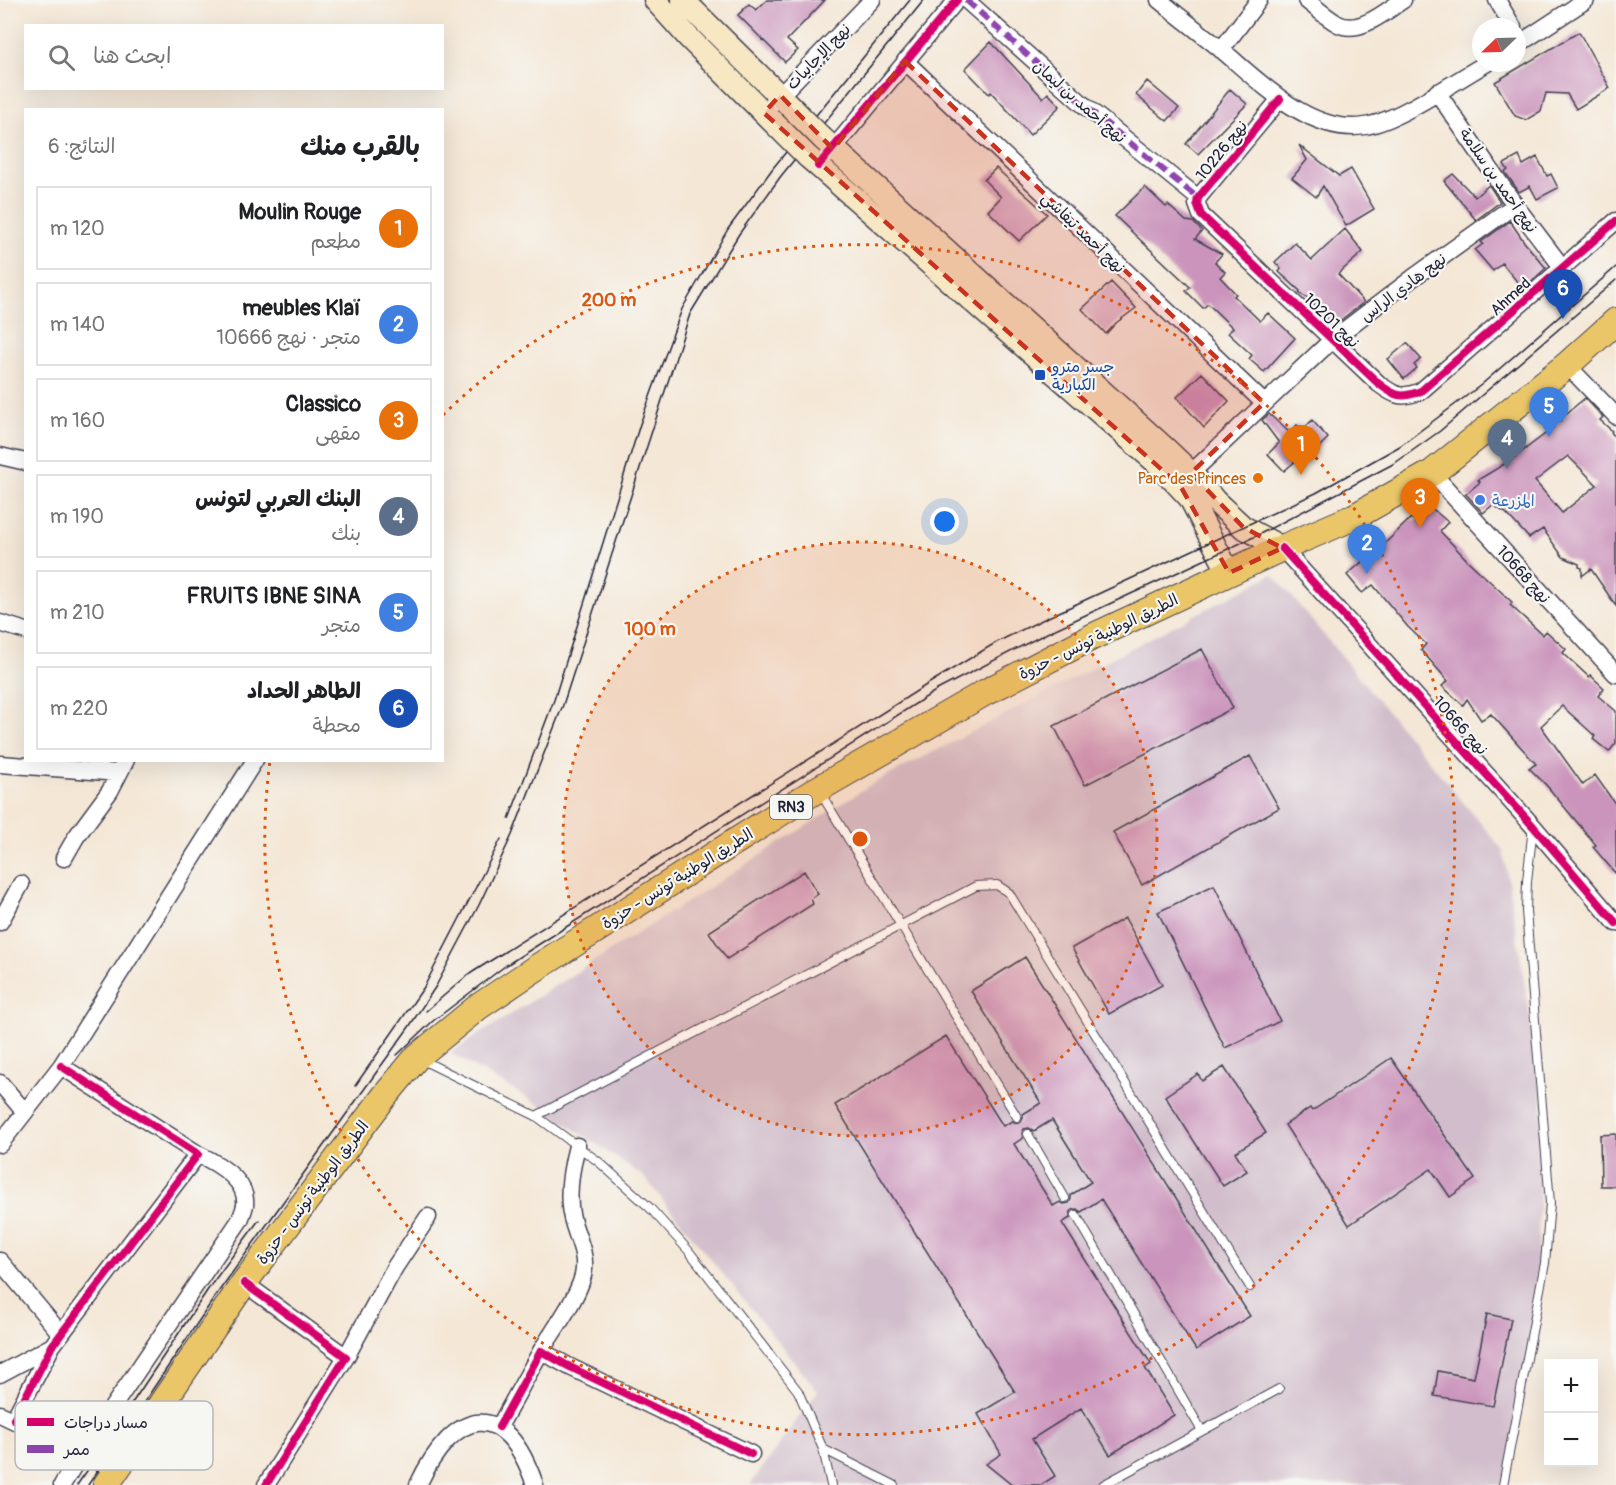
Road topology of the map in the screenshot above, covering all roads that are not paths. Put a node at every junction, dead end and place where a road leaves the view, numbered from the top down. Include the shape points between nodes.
1 (655, 0) edge
2 (683, 0) edge
3 (957, 0) edge
4 (966, 0) edge
5 (1159, 0) edge
6 (1259, 0) edge
7 (1306, 0) edge
8 (1403, 0) edge
9 (1497, 0) edge
10 (1586, 0) edge
11 (866, 2) edge
12 (1508, 18) edge
13 (1526, 36) edge
14 (1221, 50) junction
15 (905, 62) junction
16 (1472, 71) edge
17 (1437, 92) junction
18 (1280, 99) junction
19 (788, 103) junction
20 (764, 113) junction
21 (828, 143) junction
22 (813, 161) junction
23 (1198, 198) junction
24 (1515, 205) junction
25 (1616, 221) edge
26 (1232, 244) joint
27 (1562, 267) junction
28 (1616, 321) edge
29 (1333, 339) junction
30 (1567, 365) junction
31 (1421, 391) joint
32 (1264, 403) junction
33 (1616, 416) edge
34 (0, 456) edge
35 (24, 462) edge
36 (1191, 473) junction
37 (1432, 473) junction
38 (1282, 548) junction
39 (1229, 573) junction
40 (0, 622) edge
41 (24, 630) edge
42 (1616, 674) edge
43 (254, 762) edge
44 (0, 764) edge
45 (122, 767) edge
46 (818, 789) junction
47 (1533, 826) junction
48 (64, 858) dead end
49 (21, 884) dead end
50 (0, 922) edge
51 (1616, 923) edge
52 (901, 925) junction
53 (417, 1057) junction
54 (61, 1066) junction
55 (0, 1083) edge
56 (24, 1111) junction
57 (536, 1116) junction
58 (1017, 1117) dead end
59 (1028, 1134) dead end
60 (0, 1144) edge
61 (577, 1146) junction
62 (198, 1154) junction
63 (1065, 1198) dead end
64 (1076, 1215) dead end
65 (428, 1217) dead end
66 (0, 1261) edge
67 (244, 1283) junction
68 (1250, 1287) dead end
69 (56, 1340) junction
70 (541, 1352) junction
71 (346, 1357) junction
72 (0, 1374) edge
73 (1279, 1389) dead end
74 (17, 1401) edge
75 (117, 1401) edge
76 (163, 1401) edge
77 (499, 1427) junction
78 (1202, 1431) junction
79 (823, 1449) junction
80 (751, 1454) dead end
81 (71, 1470) edge
82 (62, 1485) edge
83 (266, 1485) edge
84 (418, 1485) edge
85 (535, 1485) edge
86 (831, 1485) edge
87 (894, 1485) edge
88 (1103, 1485) edge
89 (1503, 1485) edge

1 - 20 main road
2 - 19 main road
3 - 15 street
4 - 23 street, نهج أحمد بن ليمان via 1086,107
5 - 14 street
6 - 14 street
7 - 8 street via 1348,27 1370,21
9 - 12 street
10 - 13 street
11 - 19 street, نهج الإجابيات
14 - 18 street
15 - 21 street
15 - 32 street, نهج أحمد تيفاشي
16 - 17 street
17 - 18 street via 1388,119 1341,128
17 - 24 street, نهج أحمد بن سلامة
18 - 23 street, نهج 10226
19 - 20 street, نهج الإجابيات
19 - 21 main road, bridge
20 - 22 main road, bridge
21 - 22 street
21 - 36 main road
22 - 39 main road via 1157,463 1191,498
23 - 26 street, نهج 10226 via 1201,215
24 - 27 street, نهج أحمد بن سلامة
24 - 29 street, نهج هادي الراس
25 - 27 street, Ahmed
26 - 29 street, نهج 10201
27 - 31 street, Ahmed
28 - 30 main road, الطريق الوطنية تونس - حزوة / RN3
29 - 31 street, نهج 10201 via 1392,393 1400,396
29 - 32 street, نهج هادي الراس
30 - 33 street
30 - 37 main road, الطريق الوطنية تونس - حزوة / RN3
32 - 36 street, نهج هادي الراس
34 - 35 street
36 - 38 main road via 1244,527
37 - 38 main road, الطريق الوطنية تونس - حزوة / RN3 via 1352,518
37 - 42 street, نهج 10668
38 - 39 main road, الطريق الوطنية تونس - حزوة / RN3
38 - 47 street, نهج 10666
39 - 46 main road, الطريق الوطنية تونس - حزوة / RN3 via 986,692
40 - 41 street
43 - 54 street
44 - 45 street
45 - 48 street via 110,792
46 - 52 lane
46 - 53 main road, الطريق الوطنية تونس - حزوة / RN3 via 532,970 478,1007
47 - 51 street, نهج 10666
47 - 89 lane via 1526,911 1550,1203 1545,1263
49 - 50 street
52 - 57 lane
52 - 58 lane
52 - 68 lane via 976,886 997,885 1009,893
53 - 57 lane
53 - 67 main road, الطريق الوطنية تونس - حزوة / RN3
54 - 56 street
54 - 62 street
55 - 56 street
56 - 60 street
57 - 61 lane
59 - 63 lane
61 - 70 street via 570,1208 585,1269 581,1284
61 - 79 lane via 650,1208 688,1250 798,1391
62 - 69 street
62 - 75 street via 230,1174 241,1187 245,1204 240,1220
64 - 78 lane
65 - 71 street via 395,1267
66 - 69 street
67 - 71 street
67 - 76 main road, الطريق الوطنية تونس - حزوة / RN3
69 - 72 street
69 - 74 street
70 - 77 street
70 - 80 street
71 - 83 street
73 - 78 lane
77 - 84 street via 480,1422 450,1436
77 - 85 street via 522,1455
78 - 88 lane
79 - 86 lane
79 - 87 lane
81 - 82 street

